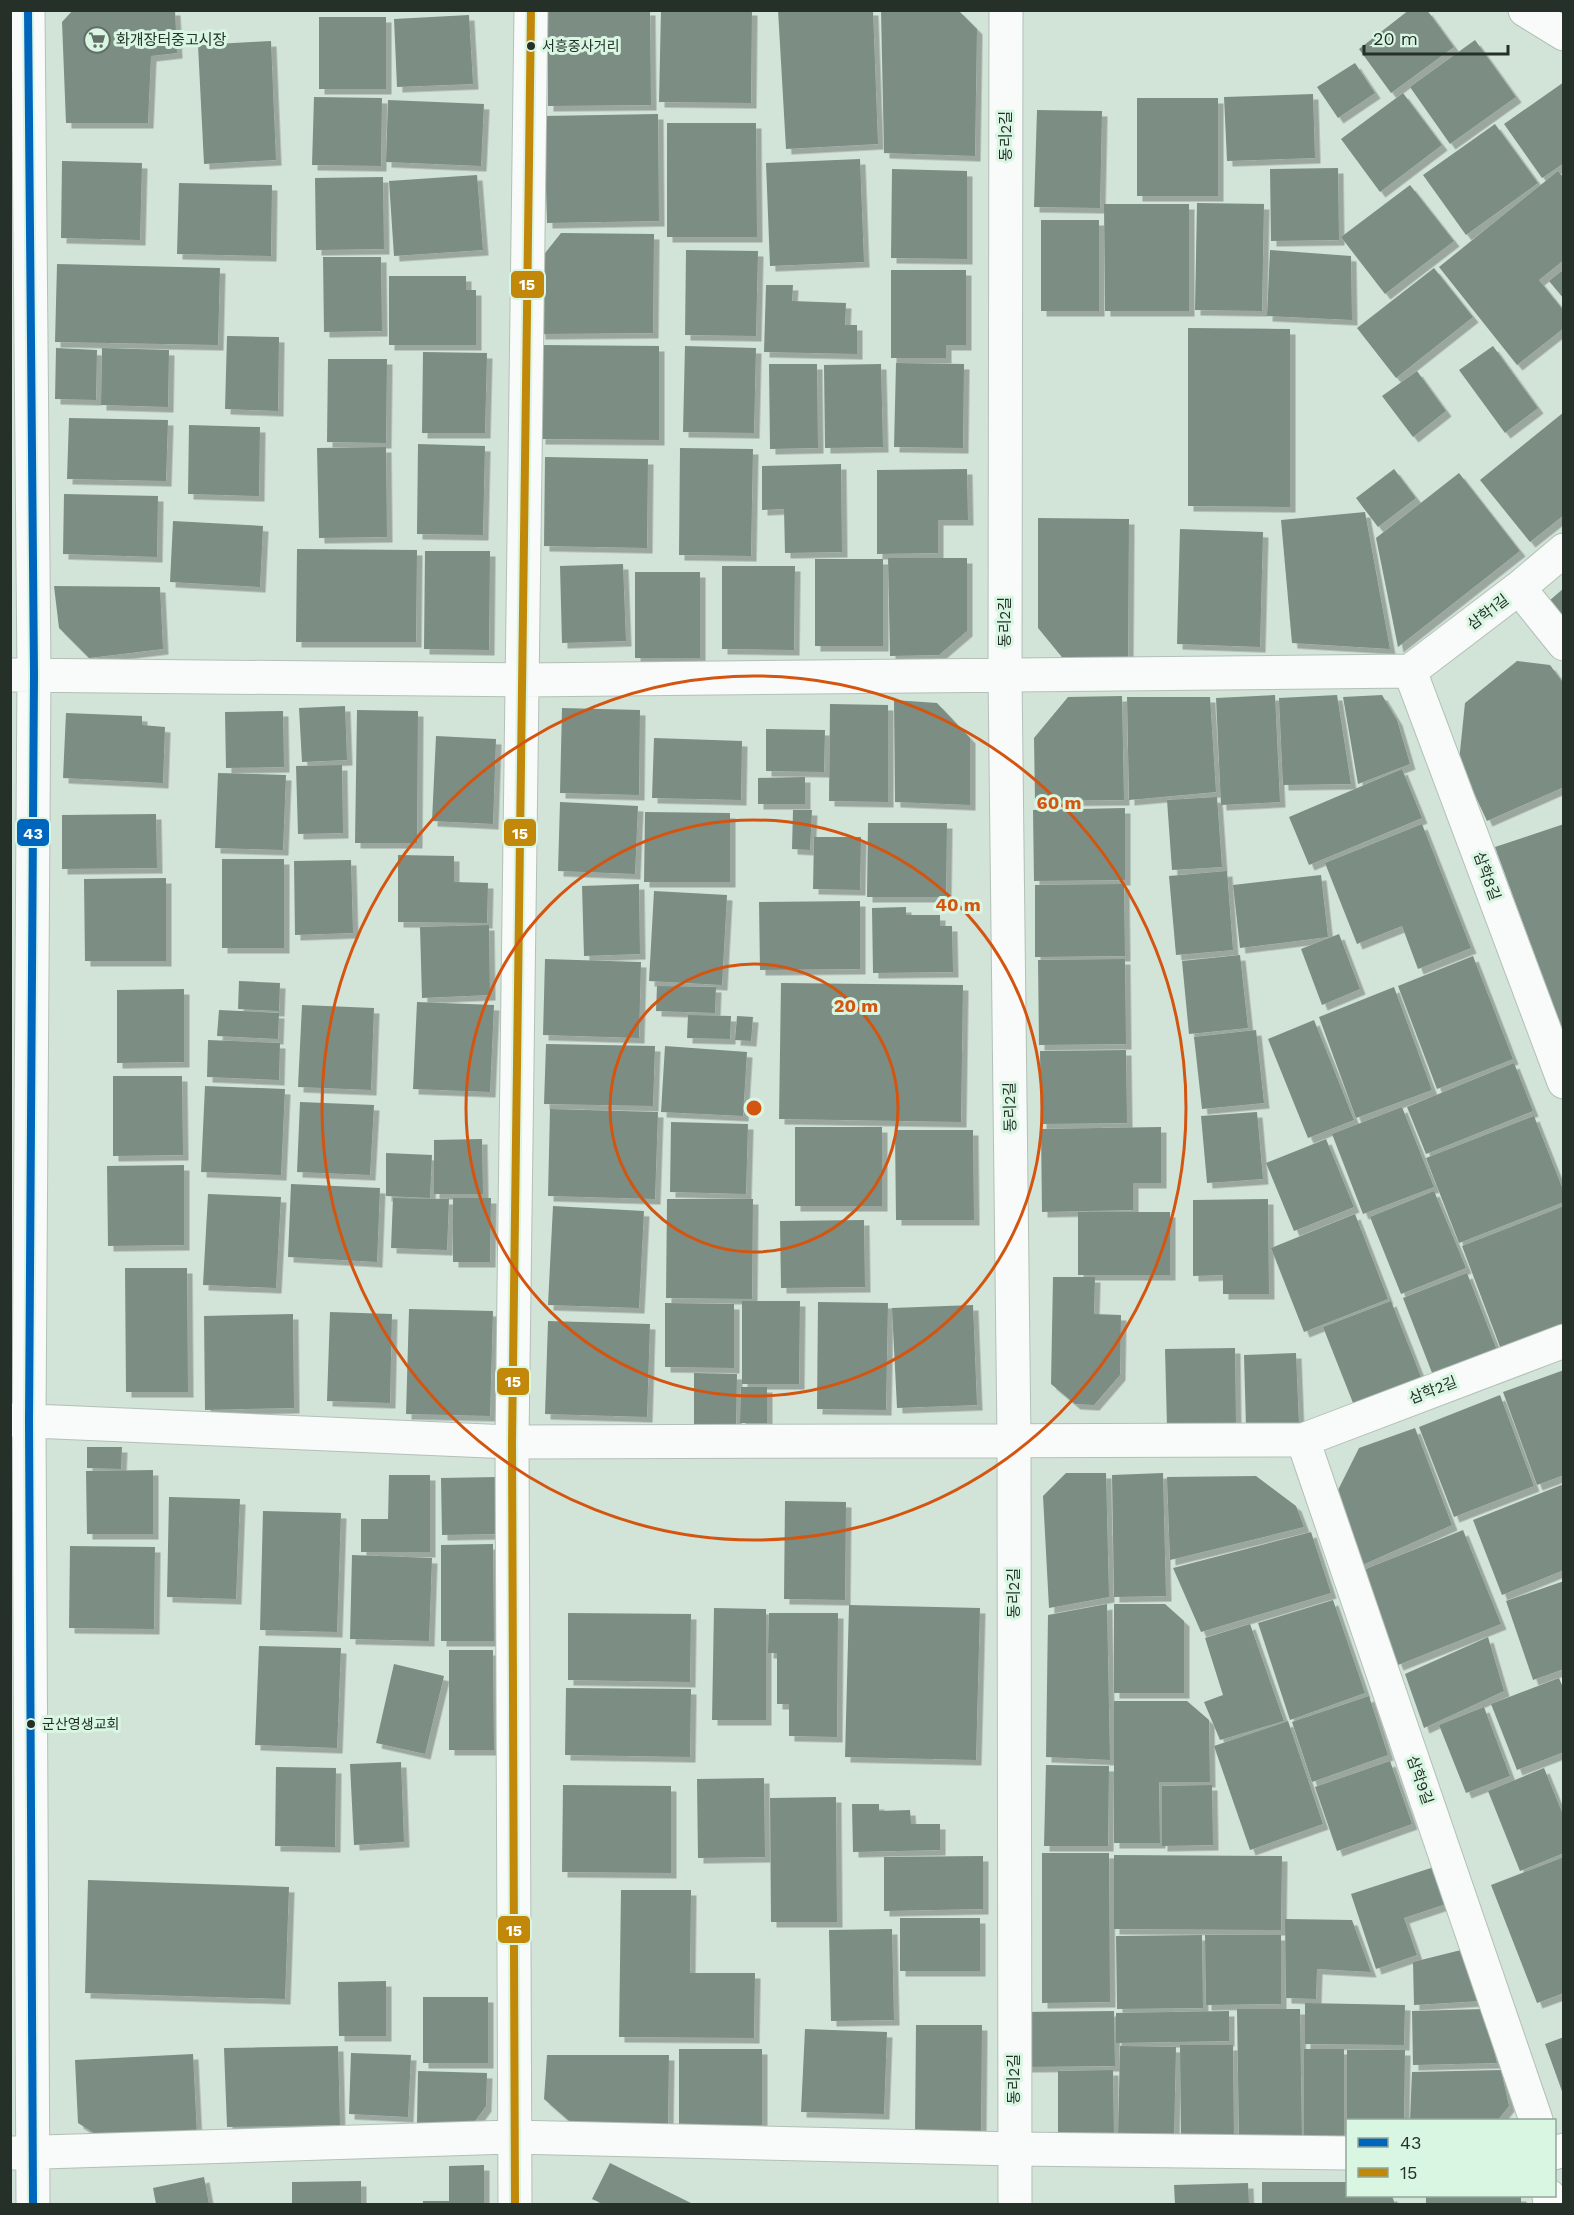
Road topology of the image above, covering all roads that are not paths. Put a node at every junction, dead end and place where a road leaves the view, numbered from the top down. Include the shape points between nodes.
1 (28, 10) edge
2 (531, 10) edge
3 (1006, 10) edge
4 (1525, 10) edge
5 (1563, 34) edge
6 (1563, 550) edge
7 (1519, 588) junction
8 (1563, 644) edge
9 (1410, 671) junction
10 (22, 674) edge
11 (1005, 675) junction
12 (524, 680) junction
13 (1563, 1082) edge
14 (1563, 1341) edge
15 (20, 1420) edge
16 (1014, 1440) junction
17 (1304, 1440) junction
18 (513, 1442) junction
19 (1535, 2119) edge
20 (513, 2137) junction
21 (1014, 2149) junction
22 (22, 2152) edge
23 (1346, 2153) edge
24 (33, 2205) edge
25 (515, 2205) edge
26 (1015, 2205) edge

1 - 10 street
2 - 12 street
3 - 11 street, 동리2길
4 - 5 street
6 - 7 street, 삼학1길
7 - 8 street
7 - 9 street, 삼학1길
9 - 11 street
9 - 13 street, 삼학8길
10 - 12 street
10 - 15 street
11 - 12 street
11 - 16 street, 동리2길
12 - 18 street
14 - 17 street, 삼학2길
15 - 18 street
15 - 22 street
16 - 17 street
16 - 18 street
16 - 21 street, 동리2길
17 - 19 street, 삼학9길
18 - 20 street
20 - 21 street
20 - 22 street
20 - 25 street
21 - 23 street
21 - 26 street, 동리2길
22 - 24 street

